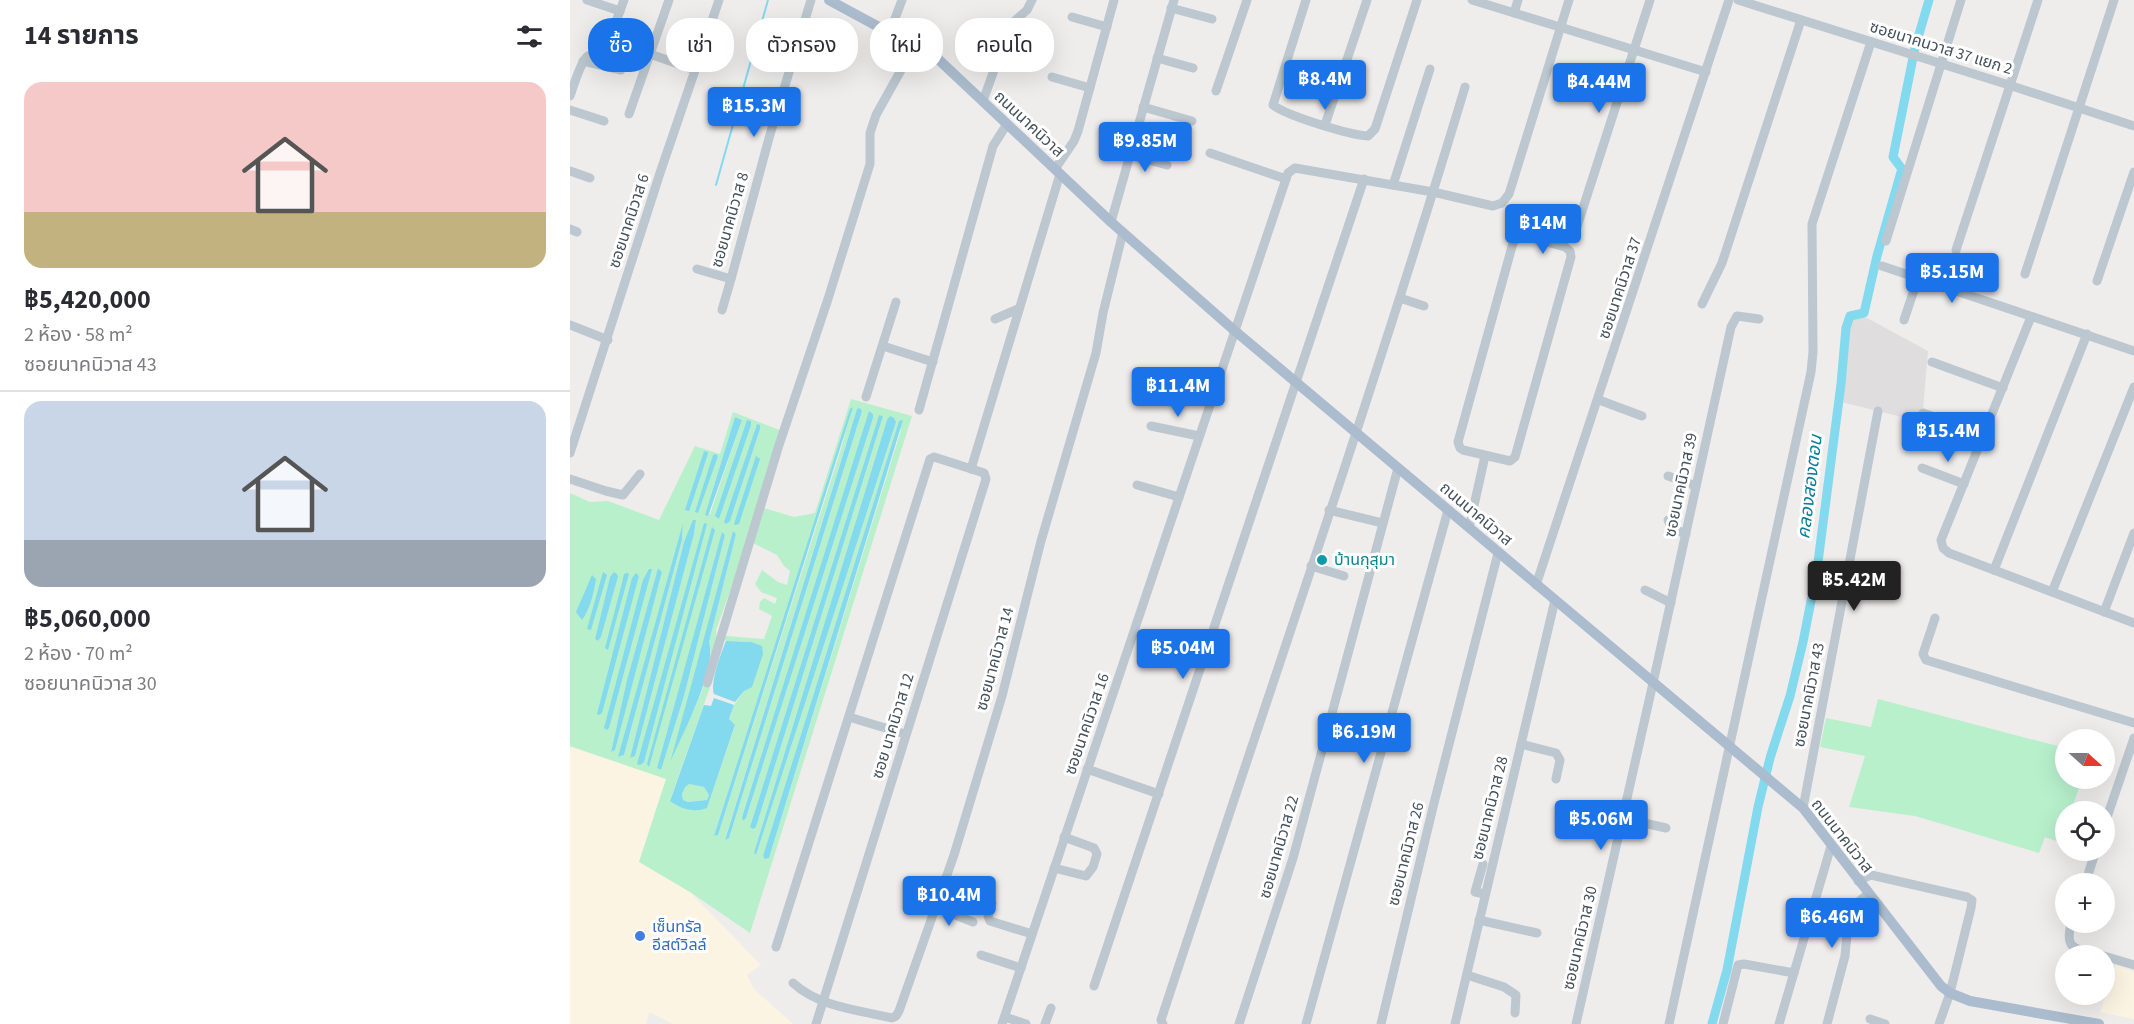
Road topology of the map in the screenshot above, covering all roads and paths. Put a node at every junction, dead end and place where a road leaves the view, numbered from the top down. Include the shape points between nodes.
1 (587, 0) edge
2 (624, 0) edge
3 (669, 0) edge
4 (719, 0) edge
5 (811, 0) edge
6 (829, 0) edge
7 (902, 0) edge
8 (1032, 0) edge
9 (1114, 0) edge
10 (1247, 0) edge
11 (1306, 0) edge
12 (1367, 0) edge
13 (1417, 0) edge
14 (1472, 0) edge
15 (1518, 0) edge
16 (1569, 0) edge
17 (1650, 0) edge
18 (1730, 0) edge
19 (1738, 0) edge
20 (1961, 0) edge
21 (2038, 0) edge
22 (2114, 0) edge
23 (842, 3) edge
24 (1173, 4) edge
25 (620, 11) junction
26 (1514, 13) junction
27 (1072, 17) dead end
28 (713, 18) edge
29 (895, 18) edge
30 (1212, 19) dead end
31 (870, 20) edge
32 (1801, 20) junction
33 (1107, 27) junction
34 (1559, 28) junction
35 (1871, 42) junction
36 (654, 43) edge
37 (1633, 49) junction
38 (1157, 58) junction
39 (583, 61) junction
40 (588, 62) edge
41 (1941, 63) junction
42 (943, 64) edge
43 (1193, 68) dead end
44 (1430, 69) dead end
45 (644, 72) edge
46 (694, 72) edge
47 (900, 72) edge
48 (1706, 72) junction
49 (1052, 77) dead end
50 (2009, 85) junction
51 (1465, 87) dead end
52 (1090, 88) junction
53 (1216, 91) dead end
54 (570, 96) edge
55 (983, 101) junction
56 (1143, 107) junction
57 (2078, 108) junction
58 (570, 110) edge
59 (629, 114) dead end
60 (1192, 121) dead end
61 (604, 122) dead end
62 (1007, 124) junction
63 (1325, 125) junction
64 (2134, 126) edge
65 (1210, 153) dead end
66 (1130, 154) junction
67 (1167, 165) dead end
68 (570, 171) edge
69 (1058, 172) junction
70 (2134, 172) edge
71 (1287, 176) junction
72 (590, 178) dead end
73 (1364, 179) junction
74 (1393, 184) junction
75 (1433, 192) junction
76 (1111, 222) junction
77 (1123, 232) junction
78 (1574, 236) dead end
79 (1886, 241) dead end
80 (1956, 250) dead end
81 (1882, 266) dead end
82 (698, 269) dead end
83 (2025, 274) dead end
84 (1918, 278) junction
85 (731, 279) junction
86 (2097, 281) dead end
87 (1400, 298) junction
88 (896, 302) dead end
89 (1702, 304) dead end
90 (1424, 306) dead end
91 (1018, 309) junction
92 (723, 310) dead end
93 (2031, 317) junction
94 (995, 319) dead end
95 (1759, 319) dead end
96 (1904, 320) dead end
97 (570, 325) edge
98 (1235, 331) junction
99 (2086, 334) junction
100 (608, 340) junction
101 (883, 346) junction
102 (2134, 351) edge
103 (933, 362) junction
104 (1932, 362) dead end
105 (1218, 380) junction
106 (1295, 382) junction
107 (2134, 387) edge
108 (2003, 388) junction
109 (1162, 394) dead end
110 (866, 397) dead end
111 (1599, 400) junction
112 (918, 410) dead end
113 (1878, 411) dead end
114 (1923, 412) dead end
115 (1642, 416) dead end
116 (1151, 426) dead end
117 (1356, 433) junction
118 (1984, 435) junction
119 (1199, 436) junction
120 (570, 453) edge
121 (1485, 456) junction
122 (1398, 468) junction
123 (1922, 468) dead end
124 (971, 469) junction
125 (640, 474) dead end
126 (1668, 476) dead end
127 (570, 478) edge
128 (1964, 484) junction
129 (1137, 485) dead end
130 (1696, 486) junction
131 (1179, 497) junction
132 (1329, 510) junction
133 (1448, 510) junction
134 (1668, 520) dead end
135 (1383, 523) junction
136 (1468, 528) junction
137 (2134, 533) edge
138 (1686, 534) junction
139 (1498, 553) junction
140 (1311, 567) junction
141 (1994, 570) junction
142 (1344, 576) dead end
143 (1536, 585) junction
144 (1645, 590) dead end
145 (2052, 592) junction
146 (1555, 600) junction
147 (1671, 603) junction
148 (2103, 612) junction
149 (1935, 618) dead end
150 (2134, 623) edge
151 (707, 683) dead end
152 (1653, 683) junction
153 (849, 717) junction
154 (2134, 723) edge
155 (905, 734) junction
156 (2134, 738) edge
157 (1521, 744) junction
158 (1730, 748) junction
159 (1087, 769) junction
160 (1556, 779) dead end
161 (1159, 794) junction
162 (2113, 801) edge
163 (1803, 808) junction
164 (1622, 818) junction
165 (1666, 828) dead end
166 (1064, 837) junction
167 (1831, 846) junction
168 (1483, 864) dead end
169 (1054, 868) junction
170 (1858, 881) junction
171 (1485, 894) junction
172 (1868, 894) junction
173 (992, 903) dead end
174 (935, 908) junction
175 (1479, 920) junction
176 (973, 922) dead end
177 (1537, 933) dead end
178 (1032, 934) junction
179 (776, 947) dead end
180 (981, 955) dead end
181 (2115, 959) edge
182 (2134, 965) edge
183 (1021, 968) junction
184 (1794, 973) junction
185 (1467, 975) junction
186 (793, 983) dead end
187 (1094, 986) dead end
188 (1950, 993) junction
189 (825, 1002) junction
190 (1051, 1008) dead end
191 (1515, 1013) dead end
192 (1003, 1020) edge
193 (1870, 1020) dead end
194 (2059, 1021) edge
195 (816, 1024) edge
196 (1026, 1024) edge
197 (1046, 1024) edge
198 (1163, 1024) edge
199 (1239, 1024) edge
200 (1306, 1024) edge
201 (1381, 1024) edge
202 (1455, 1024) edge
203 (1575, 1024) edge
204 (1669, 1024) edge
205 (1722, 1024) edge
206 (1779, 1024) edge
207 (1827, 1024) edge
208 (1886, 1024) edge
209 (1939, 1024) edge
210 (2096, 1024) edge

1 - 25 street
2 - 25 street
3 - 36 street
4 - 28 street, ซอยนาคนิวาส 6
5 - 85 street, ซอยนาคนิวาส 8
6 - 23 main road, ถนนนาคนิวาส
7 - 29 street
8 - 55 street via 1010,25
9 - 33 street
10 - 53 street
11 - 63 street via 1273,105
12 - 63 street
13 - 63 street via 1375,129 1368,136
14 - 26 street
15 - 26 street
16 - 34 street
17 - 37 street
18 - 48 street, ซอยนาคนิวาส 37
19 - 32 street, ซอยนาคนวาส 37 แยก 2
20 - 41 street
21 - 50 street
22 - 57 street
23 - 31 main road, ถนนนาคนิวาส
24 - 30 street
24 - 38 street
25 - 39 street via 606,49
26 - 34 street
27 - 33 street
32 - 35 street, ซอยนาคนวาส 37 แยก 2
32 - 89 street via 1722,263
33 - 52 street
34 - 37 street
34 - 75 street via 1506,200 1493,206
35 - 41 street, ซอยนาคนวาส 37 แยก 2
35 - 158 street via 1812,224 1812,366
37 - 48 street
37 - 78 street
38 - 43 street
38 - 56 street
39 - 40 street
39 - 54 street
41 - 50 street, ซอยนาคนวาส 37 แยก 2
41 - 79 street
42 - 55 main road, ถนนนาคนิวาส
44 - 74 street
45 - 59 street
46 - 100 street, ซอยนาคนิวาส 6
47 - 151 street via 870,133 870,164
48 - 111 street, ซอยนาคนิวาส 37
49 - 52 street
50 - 57 street, ซอยนาคนวาส 37 แยก 2
50 - 80 street
51 - 75 street
52 - 69 street via 1074,141
55 - 62 main road, ถนนนาคนิวาส
56 - 60 street
56 - 66 street
57 - 64 street, ซอยนาคนวาส 37 แยก 2
57 - 83 street
58 - 61 street
62 - 69 main road, ถนนนาคนิวาส
62 - 103 street via 993,146
65 - 71 street
66 - 67 street
66 - 76 street
68 - 72 street
69 - 76 main road, ถนนนาคนิวาส
69 - 91 street
70 - 86 street
71 - 73 street via 1295,168
71 - 98 street, ซอยนาคนิวาส 16
73 - 74 street
73 - 106 street
74 - 75 street
75 - 87 street
76 - 77 main road, ถนนนาคนิวาส
77 - 98 main road, ถนนนาคนิวาส
77 - 174 street, ซอยนาคนิวาส 14 via 1096,353 1041,541 1002,696
81 - 84 street
82 - 85 street, ซอยนาคนิวาส 8
84 - 93 street
84 - 96 street
85 - 92 street
87 - 90 street
87 - 117 street
88 - 101 street
91 - 94 street
91 - 124 street
93 - 99 street
93 - 108 street
95 - 130 street, ซอยนาคนิวาส 39 via 1734,319
97 - 100 street
98 - 105 street, ซอยนาคนิวาส 16
98 - 106 main road, ถนนนาคนิวาส
99 - 102 street
99 - 141 street
100 - 120 street, ซอยนาคนิวาส 6
101 - 103 street
101 - 110 street
103 - 112 street
104 - 108 street
105 - 109 street via 1176,377
105 - 119 street, ซอยนาคนิวาส 16
106 - 117 main road, ถนนนาคนิวาส
106 - 161 street
107 - 145 street
108 - 118 street
111 - 115 street
111 - 143 street, ซอยนาคนิวาส 37
113 - 163 street, ซอยนาคนิวาส 43
114 - 118 street
116 - 119 street
117 - 122 main road, ถนนนาคนิวาส
117 - 132 street
118 - 128 street
119 - 131 street, ซอยนาคนิวาส 16
121 - 121 street via 1460,448 1458,442 1513,243 1522,235 1565,248 1571,257 1515,457 1510,461
121 - 136 street
122 - 133 main road, ถนนนาคนิวาส
122 - 135 street, ซอยนาคนิวาส 22
123 - 128 street
124 - 153 street via 930,459
124 - 155 street, ซอย นาคนิวาส 12 via 984,473 986,479
125 - 127 street via 623,495
126 - 130 street
128 - 141 street via 1941,540 1943,548
129 - 131 street
130 - 138 street, ซอยนาคนิวาส 39
131 - 159 street, ซอยนาคนิวาส 16
132 - 135 street
132 - 140 street
133 - 136 main road, ถนนนาคนิวาส
133 - 200 street
134 - 138 street via 1671,528
135 - 199 street, ซอยนาคนิวาส 22 via 1293,858
136 - 139 main road, ถนนนาคนิวาส
137 - 148 street
138 - 147 street, ซอยนาคนิวาส 39
139 - 143 main road, ถนนนาคนิวาส
139 - 201 street, ซอยนาคนิวาส 26
140 - 142 street
140 - 198 street via 1161,1020
141 - 145 street
143 - 146 main road, ถนนนาคนิวาส
144 - 147 street
145 - 148 street
146 - 152 main road, ถนนนาคนิวาส
146 - 157 street, ซอยนาคนิวาส 28
147 - 152 street, ซอยนาคนิวาส 39
148 - 150 street
149 - 154 street via 1923,654 1926,660
152 - 158 main road, ถนนนาคนิวาส
152 - 164 street, ซอยนาคนิวาส 30
153 - 155 street
153 - 179 street
155 - 189 street, ซอย นาคนิวาส 12
156 - 162 street
157 - 160 street via 1556,753 1560,760
157 - 171 street, ซอยนาคนิวาส 28
158 - 163 main road, ถนนนาคนิวาส
158 - 204 street
159 - 161 street
159 - 166 street, ซอยนาคนิวาส 16
161 - 187 street
163 - 167 main road, ถนนนาคนิวาส
164 - 165 street
164 - 203 street, ซอยนาคนิวาส 30
166 - 169 street, ซอยนาคนิวาส 16
166 - 169 street via 1094,848 1097,854 1093,867 1086,876
167 - 170 main road, ถนนนาคนิวาส
167 - 184 street
168 - 171 street via 1475,892
169 - 178 street, ซอยนาคนิวาส 16
170 - 172 main road, ถนนนาคนิวาส
170 - 188 street via 1871,874 1972,900
171 - 175 street, ซอยนาคนิวาส 28
172 - 188 main road, ถนนนาคนิวาส
172 - 207 street via 1856,904 1848,923 1845,956
173 - 178 street via 990,921
174 - 176 street
174 - 189 street, ซอยนาคนิวาส 14 via 896,1016
175 - 177 street
175 - 185 street, ซอยนาคนิวาส 28
178 - 183 street, ซอยนาคนิวาส 16
180 - 183 street
181 - 182 street
183 - 192 street, ซอยนาคนิวาส 16
184 - 205 street via 1738,965
184 - 206 street
185 - 191 street via 1516,995
185 - 202 street, ซอยนาคนิวาส 28
186 - 189 street
188 - 194 main road, ถนนนาคนิวาส
188 - 209 street
189 - 195 street, ซอย นาคนิวาส 12
190 - 197 street
192 - 196 street
193 - 208 street
194 - 210 main road, ถนนนาคนิวาส

